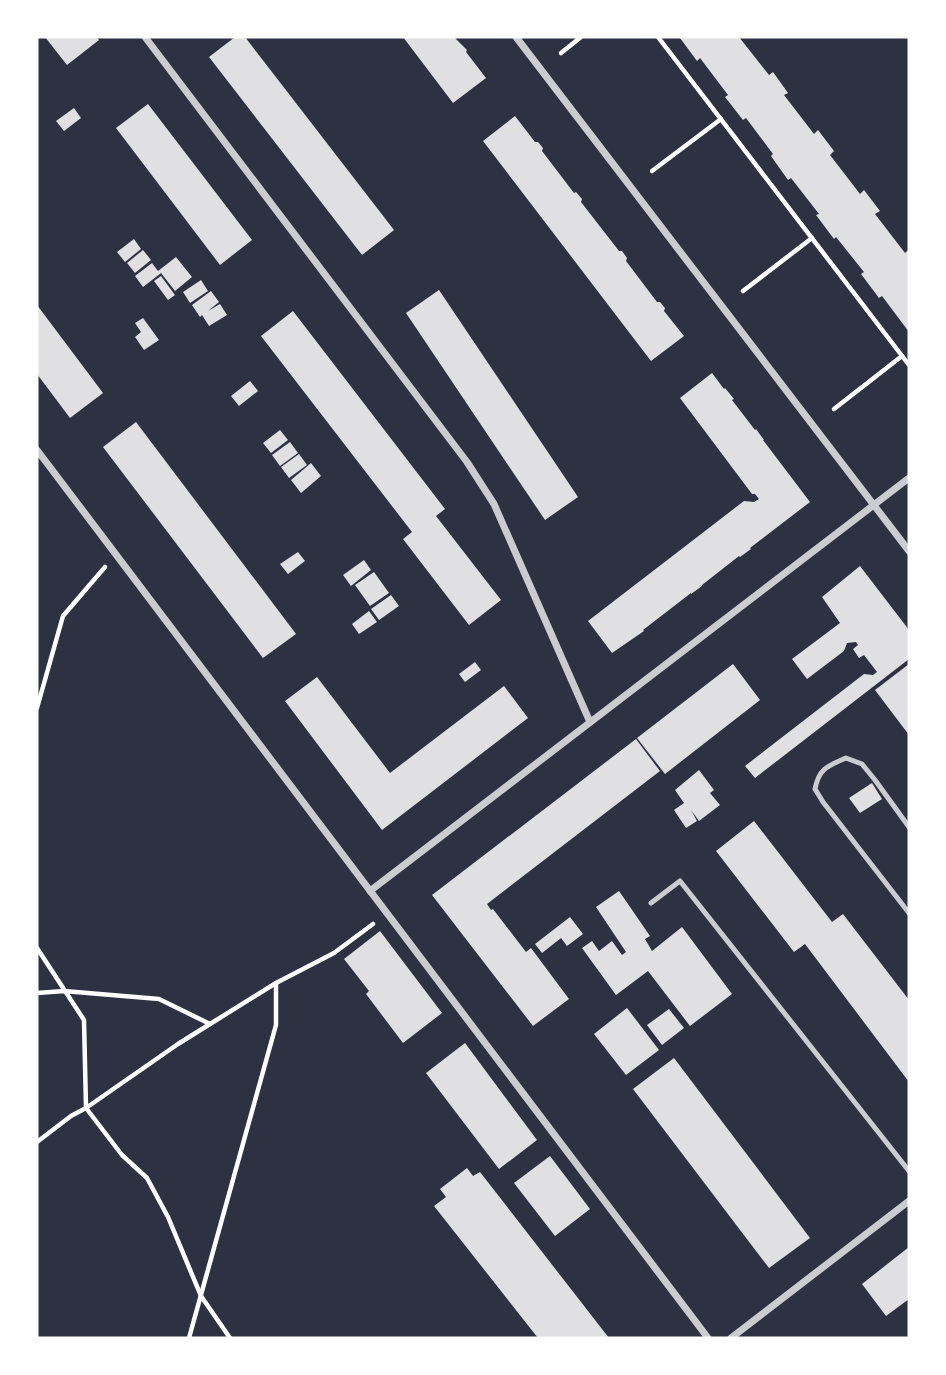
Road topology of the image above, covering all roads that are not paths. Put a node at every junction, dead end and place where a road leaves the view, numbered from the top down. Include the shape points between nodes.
1 (145, 37) edge
2 (516, 37) edge
3 (37, 450) edge
4 (909, 478) edge
5 (874, 505) junction
6 (909, 551) edge
7 (590, 722) junction
8 (909, 827) edge
9 (370, 891) junction
10 (651, 903) dead end
11 (909, 913) edge
12 (909, 1171) edge
13 (909, 1201) edge
14 (708, 1338) edge
15 (731, 1338) edge

1 - 7 street via 467,462 494,505
2 - 5 street
3 - 9 street
4 - 5 street
5 - 6 street
5 - 7 street
7 - 9 street
8 - 11 lane via 862,764 846,758 818,775 815,789 822,802
9 - 14 street
10 - 12 lane via 680,881
13 - 15 street

